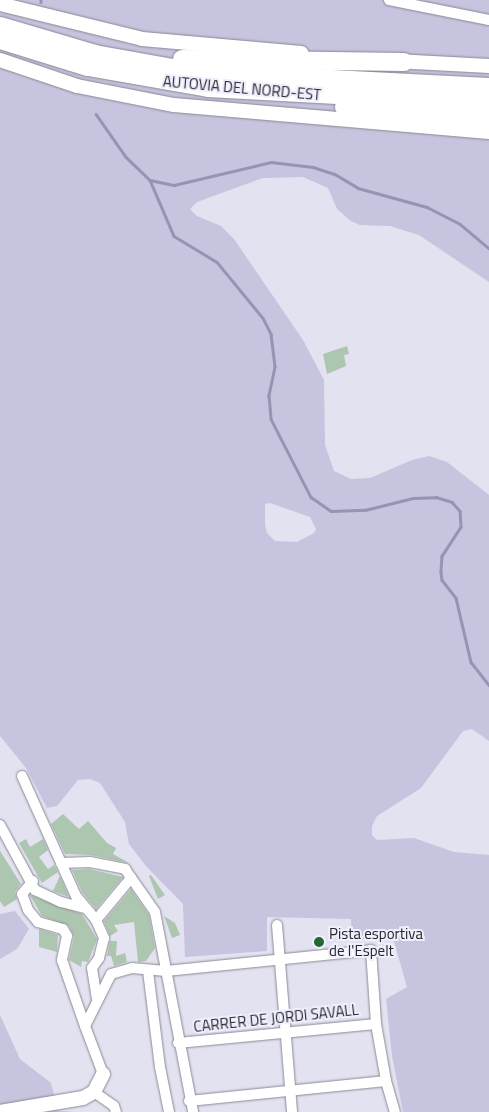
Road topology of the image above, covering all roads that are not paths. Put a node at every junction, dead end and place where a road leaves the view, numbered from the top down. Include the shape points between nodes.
1 (389, 0) edge
2 (0, 4) edge
3 (489, 20) edge
4 (0, 26) edge
5 (0, 40) edge
6 (45, 40) junction
7 (0, 60) edge
8 (404, 62) junction
9 (489, 66) edge
10 (489, 87) edge
11 (208, 88) junction
12 (489, 103) edge
13 (489, 122) edge
14 (489, 132) edge
15 (22, 776) dead end
16 (0, 825) edge
17 (61, 863) junction
18 (131, 878) junction
19 (33, 881) junction
20 (85, 908) junction
21 (96, 920) junction
22 (277, 925) dead end
23 (278, 960) junction
24 (148, 971) junction
25 (166, 971) junction
26 (96, 998) junction
27 (376, 1024) junction
28 (85, 1026) junction
29 (284, 1030) junction
30 (178, 1043) junction
31 (103, 1074) joint
32 (386, 1081) junction
33 (94, 1092) junction
34 (290, 1093) junction
35 (189, 1101) junction
36 (0, 1112) edge
37 (116, 1112) edge
38 (170, 1112) edge
39 (193, 1112) edge
40 (292, 1112) edge
41 (395, 1112) edge

1 - 3 street
2 - 8 street via 142,39
4 - 6 highway, AUTOVIA DEL NORD-EST
5 - 11 highway, AUTOVIA DEL NORD-EST via 88,67
6 - 8 highway via 194,60
6 - 10 highway, AUTOVIA DEL NORD-EST via 123,60 195,72
7 - 14 street via 77,86 174,105
8 - 9 street
11 - 12 highway, AUTOVIA DEL NORD-EST
11 - 13 highway via 242,98
15 - 17 street
16 - 19 street
17 - 18 street via 90,862 125,869
17 - 20 street
18 - 21 street
18 - 25 street via 155,912
19 - 20 street via 35,890 52,899
19 - 28 street via 22,894 38,922 63,929 67,936 62,960
20 - 21 street
21 - 26 street via 104,938 99,958 92,968
22 - 23 street
23 - 25 street
23 - 27 street via 371,950
23 - 29 street
24 - 25 street
24 - 26 street via 132,968 110,974
24 - 38 street via 160,1067
25 - 30 street
26 - 28 street
27 - 29 street, CARRER DE JORDI SAVALL
27 - 32 street
28 - 31 street
29 - 30 street, CARRER DE JORDI SAVALL
29 - 34 street
30 - 35 street
31 - 33 street
32 - 34 street
32 - 41 street
33 - 36 street via 83,1098
33 - 37 street via 114,1106
34 - 35 street
34 - 40 street
35 - 39 street

